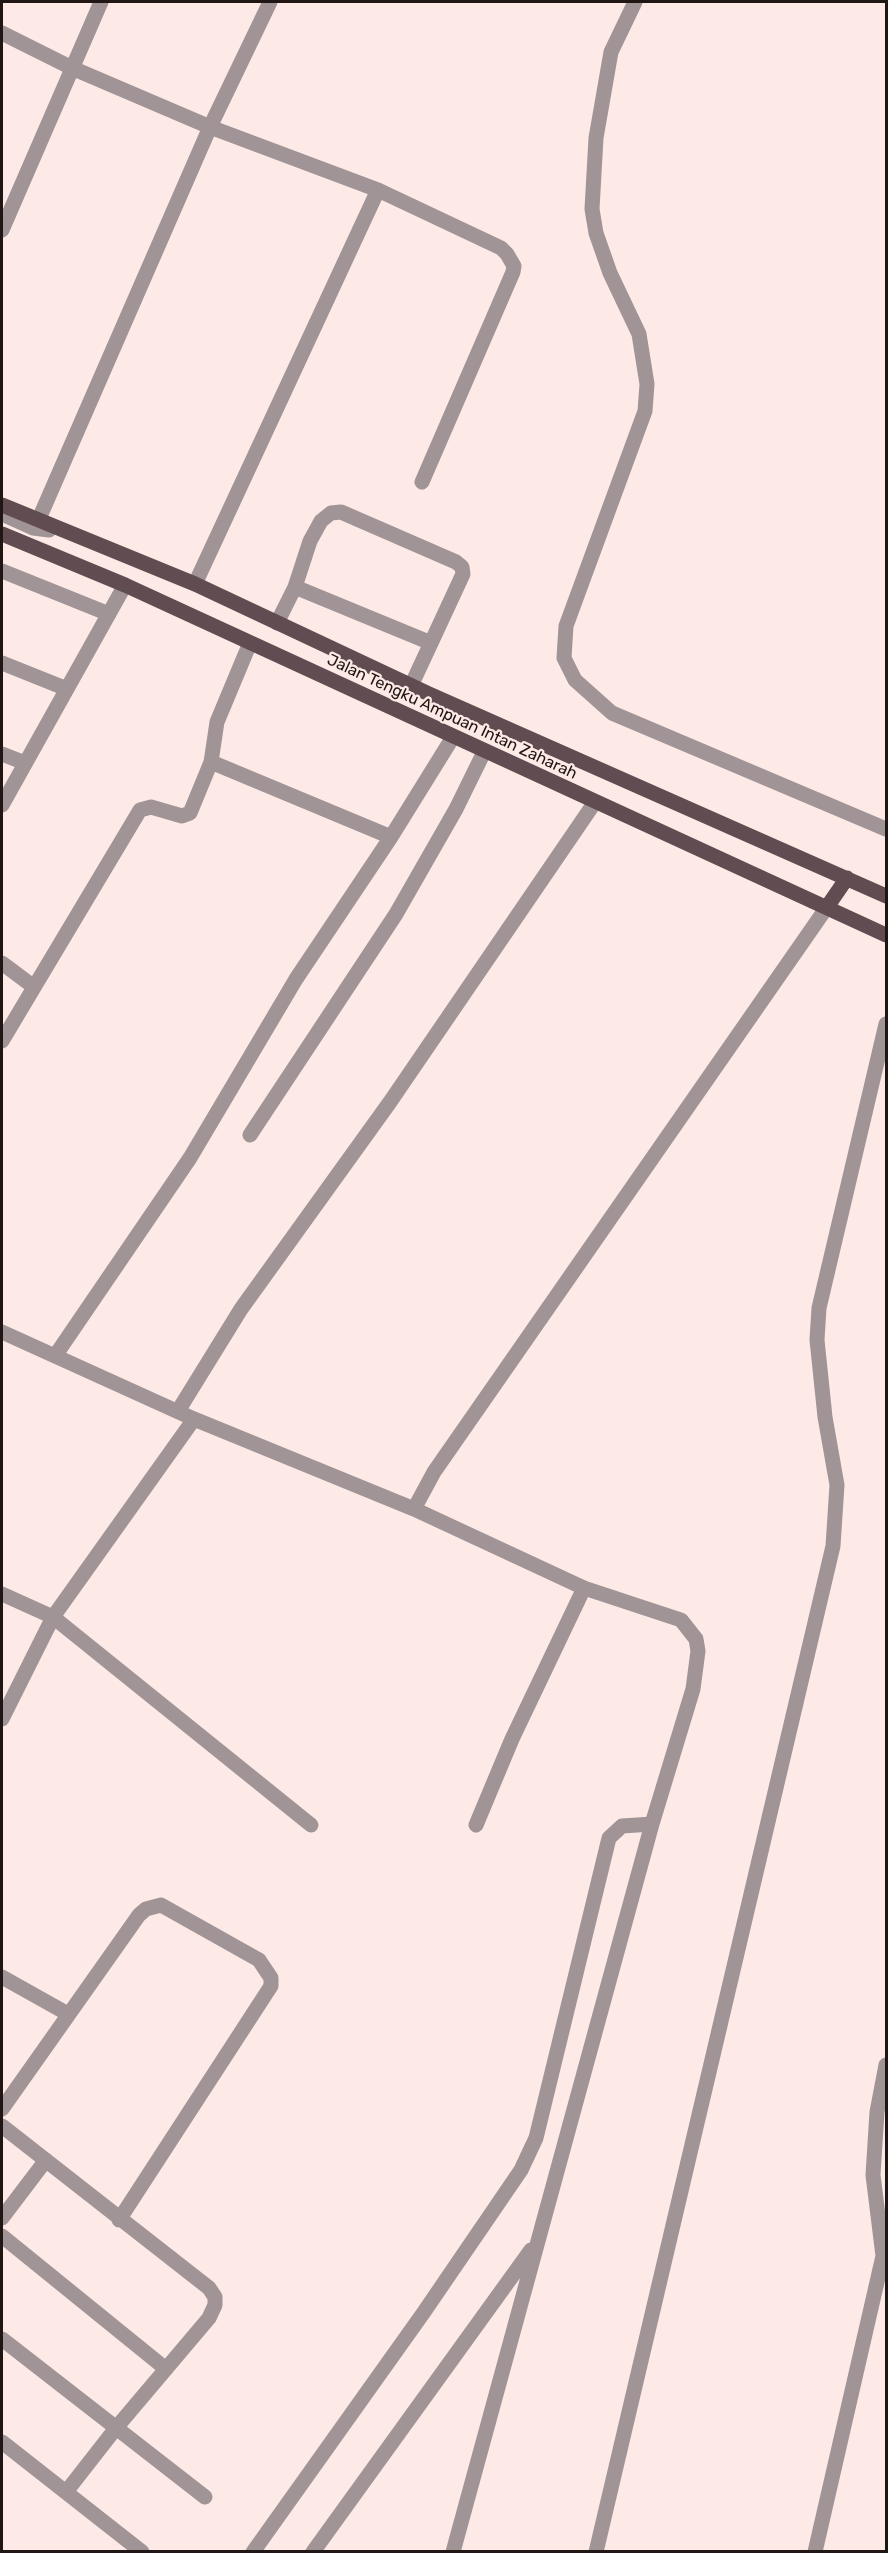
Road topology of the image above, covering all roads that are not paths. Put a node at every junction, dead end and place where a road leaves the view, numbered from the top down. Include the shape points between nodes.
1 (101, 2) edge
2 (270, 2) edge
3 (634, 2) edge
4 (2, 33) edge
5 (72, 68) junction
6 (210, 127) junction
7 (378, 190) junction
8 (2, 230) edge
9 (422, 482) dead end
10 (2, 505) edge
11 (2, 514) edge
12 (38, 521) junction
13 (58, 529) junction
14 (2, 534) edge
15 (2, 571) edge
16 (195, 584) junction
17 (125, 585) junction
18 (295, 587) junction
19 (109, 614) junction
20 (277, 622) junction
21 (250, 643) junction
22 (430, 643) junction
23 (2, 663) edge
24 (411, 686) junction
25 (67, 689) junction
26 (453, 737) junction
27 (484, 752) junction
28 (2, 754) edge
29 (212, 762) junction
30 (25, 764) junction
31 (595, 802) junction
32 (2, 805) edge
33 (886, 829) edge
34 (391, 837) junction
35 (847, 878) junction
36 (886, 896) edge
37 (827, 907) junction
38 (886, 935) edge
39 (2, 963) edge
40 (34, 987) junction
41 (886, 1024) edge
42 (2, 1041) edge
43 (250, 1135) dead end
44 (2, 1332) edge
45 (55, 1356) junction
46 (178, 1411) junction
47 (194, 1419) junction
48 (414, 1509) junction
49 (584, 1588) junction
50 (2, 1594) edge
51 (53, 1617) junction
52 (2, 1719) edge
53 (652, 1824) junction
54 (311, 1825) dead end
55 (476, 1825) dead end
56 (2, 1977) edge
57 (69, 2014) junction
58 (886, 2065) edge
59 (2, 2109) edge
60 (2, 2126) edge
61 (46, 2160) junction
62 (2, 2218) edge
63 (119, 2220) junction
64 (2, 2236) edge
65 (536, 2242) junction
66 (2, 2339) edge
67 (166, 2369) junction
68 (116, 2428) junction
69 (2, 2442) edge
70 (66, 2492) junction
71 (205, 2497) dead end
72 (142, 2552) edge
73 (253, 2552) edge
74 (313, 2552) edge
75 (453, 2552) edge
76 (596, 2552) edge
77 (815, 2552) edge

1 - 5 street
2 - 6 street
3 - 33 street via 611,52 596,138 592,209 610,273 639,334 647,384 645,411 566,626 564,658 575,680 612,713
4 - 5 street
5 - 6 street
5 - 8 street
6 - 7 street
6 - 12 street
7 - 9 street via 501,248 514,266
7 - 16 street
10 - 12 main road, Jalan Tengku Ampuan Intan Zaharah
11 - 13 street via 41,531
12 - 13 main road, Jalan Tengku Ampuan Intan Zaharah
13 - 16 main road, Jalan Tengku Ampuan Intan Zaharah
14 - 17 main road, Jalan Tengku Ampuan Intan Zaharah
15 - 19 street
16 - 20 main road, Jalan Tengku Ampuan Intan Zaharah
17 - 19 street
17 - 21 main road, Jalan Tengku Ampuan Intan Zaharah
18 - 20 street
18 - 22 street
18 - 22 street via 321,521 331,513 341,512 462,567 463,574
19 - 25 street
20 - 24 main road, Jalan Tengku Ampuan Intan Zaharah
21 - 26 main road, Jalan Tengku Ampuan Intan Zaharah
21 - 29 street via 217,722
22 - 24 street
23 - 25 street
24 - 35 main road, Jalan Tengku Ampuan Intan Zaharah
25 - 30 street
26 - 27 main road, Jalan Tengku Ampuan Intan Zaharah
26 - 34 street
27 - 31 main road, Jalan Tengku Ampuan Intan Zaharah
27 - 43 street via 396,914
28 - 30 street
29 - 34 street
29 - 40 street via 190,813 182,816 151,807 140,810
30 - 32 street
31 - 37 main road, Jalan Tengku Ampuan Intan Zaharah
31 - 46 street via 390,1102 241,1309
34 - 45 street via 296,979 190,1158
35 - 36 main road, Jalan Tengku Ampuan Intan Zaharah
35 - 37 main road
37 - 38 main road, Jalan Tengku Ampuan Intan Zaharah
37 - 48 street via 434,1472
39 - 40 street
40 - 42 street
41 - 76 street via 819,1308 817,1340 837,1485 833,1546
44 - 45 street
45 - 46 street
46 - 47 street
47 - 48 street
47 - 51 street
48 - 49 street
49 - 53 street via 681,1620 696,1640 693,1689
49 - 55 street
50 - 51 street
51 - 52 street
51 - 54 street
53 - 65 street
53 - 73 street via 622,1826 609,1838 536,2138 521,2170
56 - 57 street
57 - 59 street
57 - 63 street via 139,1915 153,1906 161,1905 259,1960 271,1978 271,1986
58 - 77 street via 873,2163 884,2256
60 - 61 street
61 - 62 street
61 - 63 street
63 - 67 street via 210,2288 215,2297 209,2318
64 - 67 street
65 - 74 street
65 - 75 street
66 - 68 street
67 - 68 street
68 - 70 street
68 - 71 street
69 - 70 street
70 - 72 street

